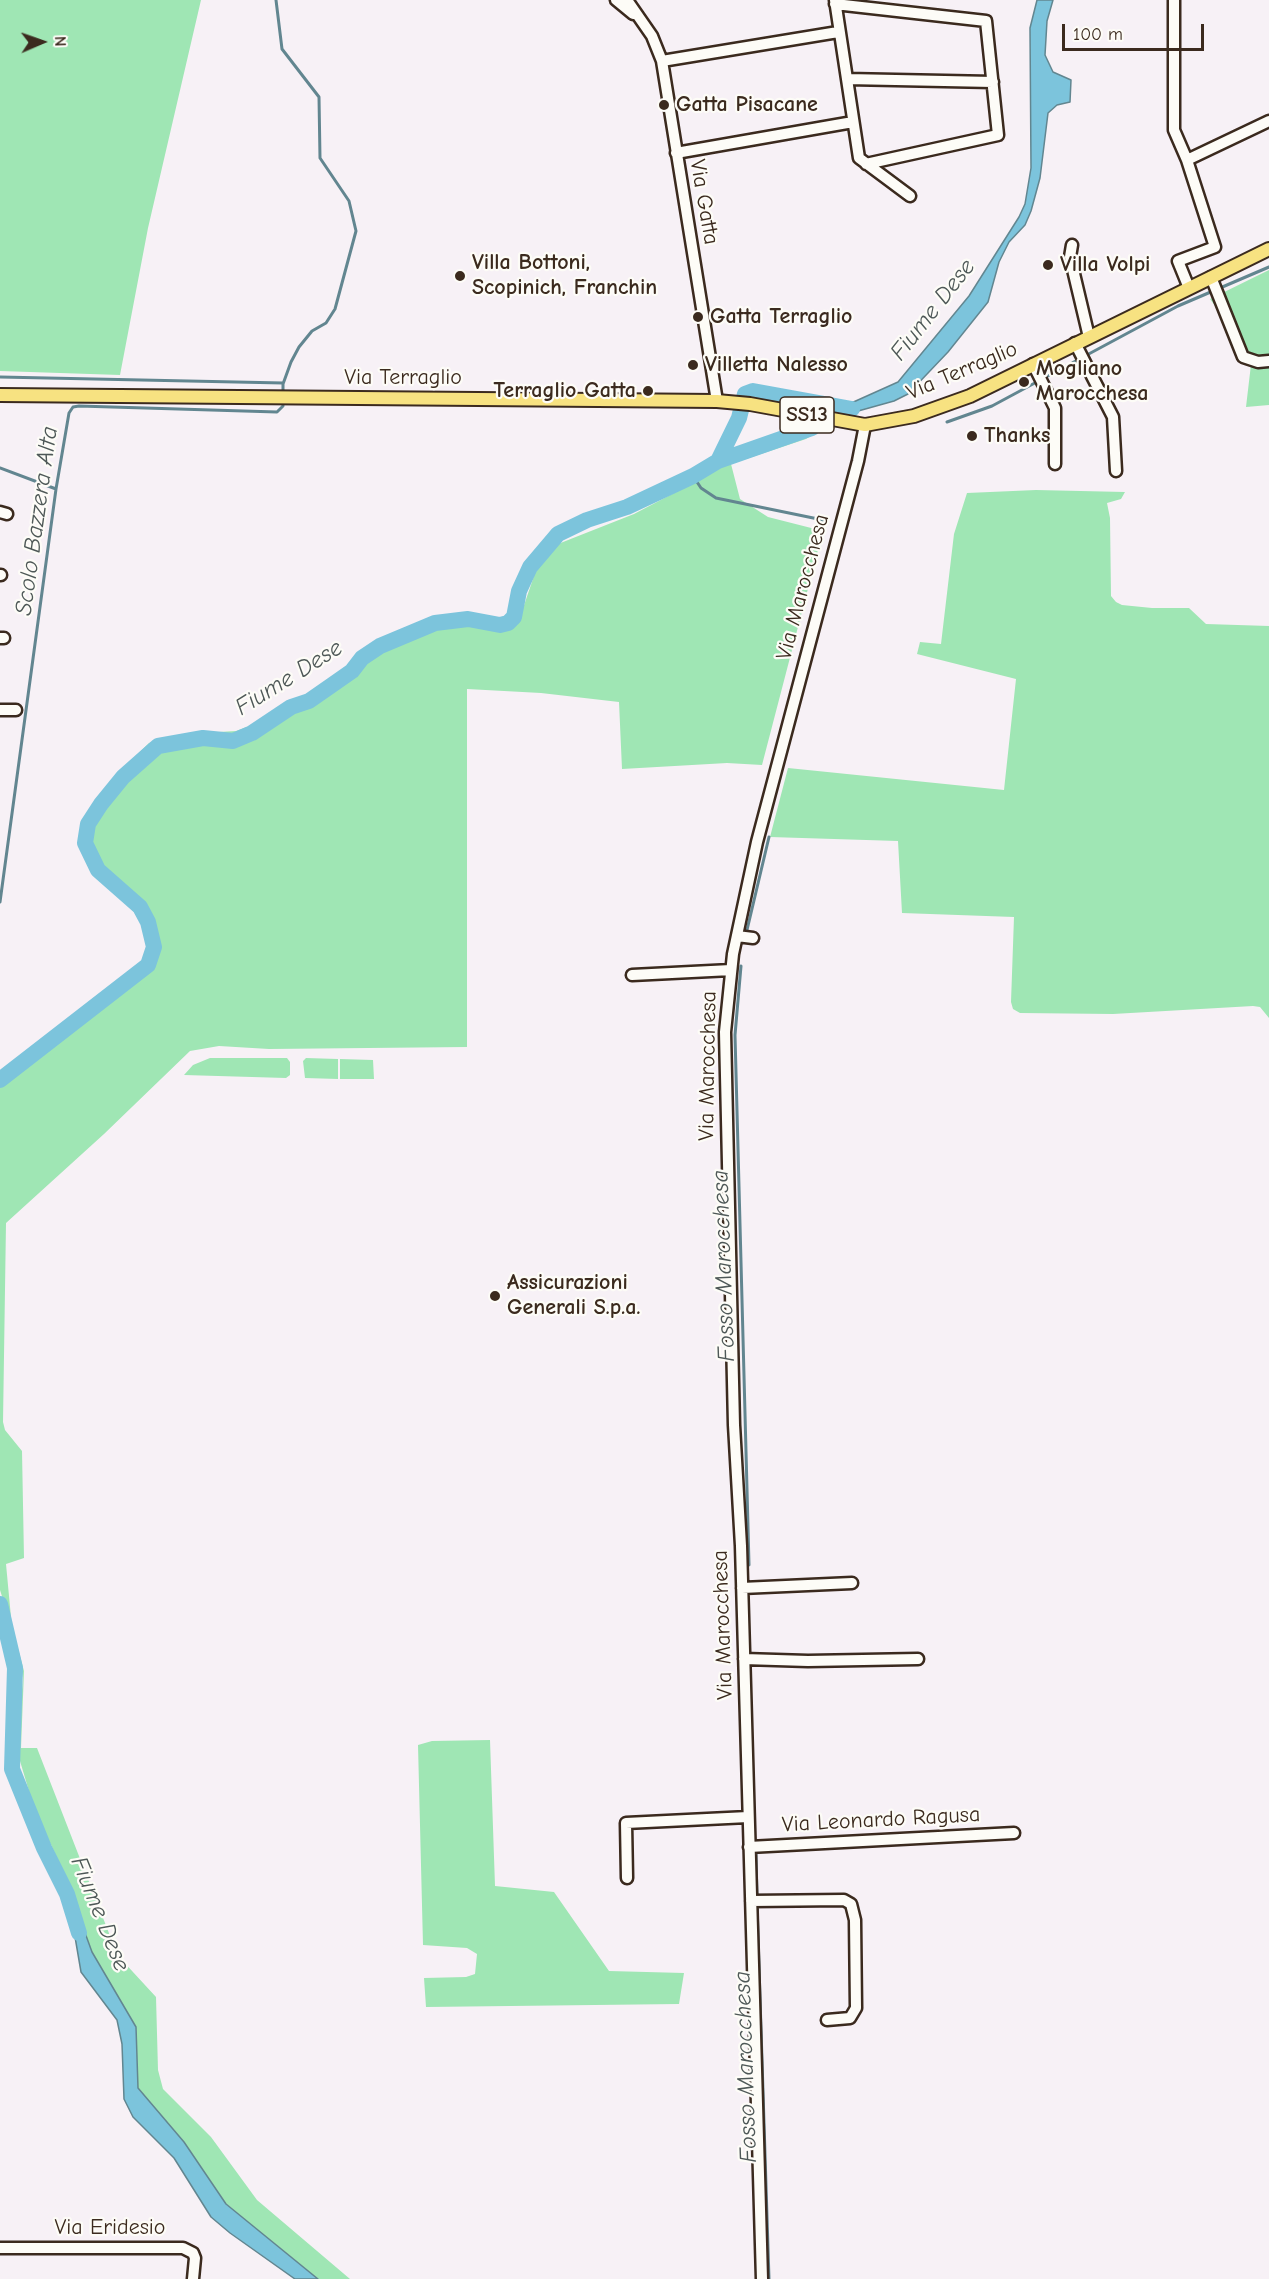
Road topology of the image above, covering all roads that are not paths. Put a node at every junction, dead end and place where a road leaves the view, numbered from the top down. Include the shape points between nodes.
1 (616, 0) edge
2 (627, 0) edge
3 (1174, 0) edge
4 (835, 2) edge
5 (638, 17) junction
6 (838, 32) junction
7 (662, 61) junction
8 (847, 79) junction
9 (993, 82) junction
10 (1269, 121) edge
11 (853, 122) junction
12 (676, 153) junction
13 (1187, 160) junction
14 (866, 164) junction
15 (910, 196) dead end
16 (1072, 245) dead end
17 (1269, 249) edge
18 (1187, 283) junction
19 (1214, 286) junction
20 (1089, 336) junction
21 (1080, 353) junction
22 (1269, 361) edge
23 (1038, 374) junction
24 (0, 395) edge
25 (717, 401) junction
26 (865, 425) junction
27 (1055, 464) dead end
28 (1116, 471) dead end
29 (0, 710) edge
30 (16, 710) dead end
31 (737, 936) junction
32 (753, 938) dead end
33 (731, 970) junction
34 (632, 975) dead end
35 (852, 1583) dead end
36 (742, 1588) junction
37 (744, 1659) junction
38 (918, 1659) dead end
39 (748, 1817) junction
40 (1014, 1833) dead end
41 (749, 1847) junction
42 (627, 1878) dead end
43 (755, 1901) junction
44 (827, 2020) dead end
45 (0, 2248) edge
46 (193, 2279) edge
47 (762, 2279) edge

1 - 5 street, Via Gatta
2 - 5 street, Via Gatta
3 - 13 street via 1174,130
4 - 6 street
4 - 9 street via 986,21
5 - 7 street, Via Gatta via 652,36
6 - 7 street
6 - 8 street
7 - 12 street, Via Gatta
8 - 9 street
8 - 11 street
9 - 14 street via 998,135
10 - 13 street
11 - 12 street
11 - 14 street via 859,158
12 - 25 street, Via Gatta
13 - 18 street via 1215,247 1178,261
14 - 15 street
16 - 20 street via 1070,257
17 - 19 main road, Via Terraglio / SS13
18 - 19 main road, Via Terraglio / SS13
18 - 20 main road, Via Terraglio / SS13
19 - 22 street via 1243,357
20 - 21 main road, Via Terraglio / SS13
21 - 23 main road, Via Terraglio / SS13
21 - 28 street via 1113,417
23 - 26 main road, Via Terraglio / SS13 via 897,420
23 - 27 street via 1055,408
24 - 25 main road, Via Terraglio
25 - 26 main road, Via Terraglio / SS13
26 - 31 street, Via Marocchesa via 757,842
29 - 30 street
31 - 32 street
31 - 33 street, Via Marocchesa
33 - 34 street, Via Marocchesa
33 - 36 street, Via Marocchesa via 724,1081
35 - 36 street
36 - 37 street, Via Marocchesa
37 - 38 street
37 - 39 street, Via Marocchesa
39 - 41 street, Via Marocchesa
39 - 42 street via 627,1823
40 - 41 street, Via Leonardo Ragusa
41 - 43 street, Via Marocchesa
43 - 44 street via 844,1900 851,1904 855,1920 856,2008 850,2018
43 - 47 street, Via Marocchesa
45 - 46 street, Via Eridesio via 183,2248 195,2258

